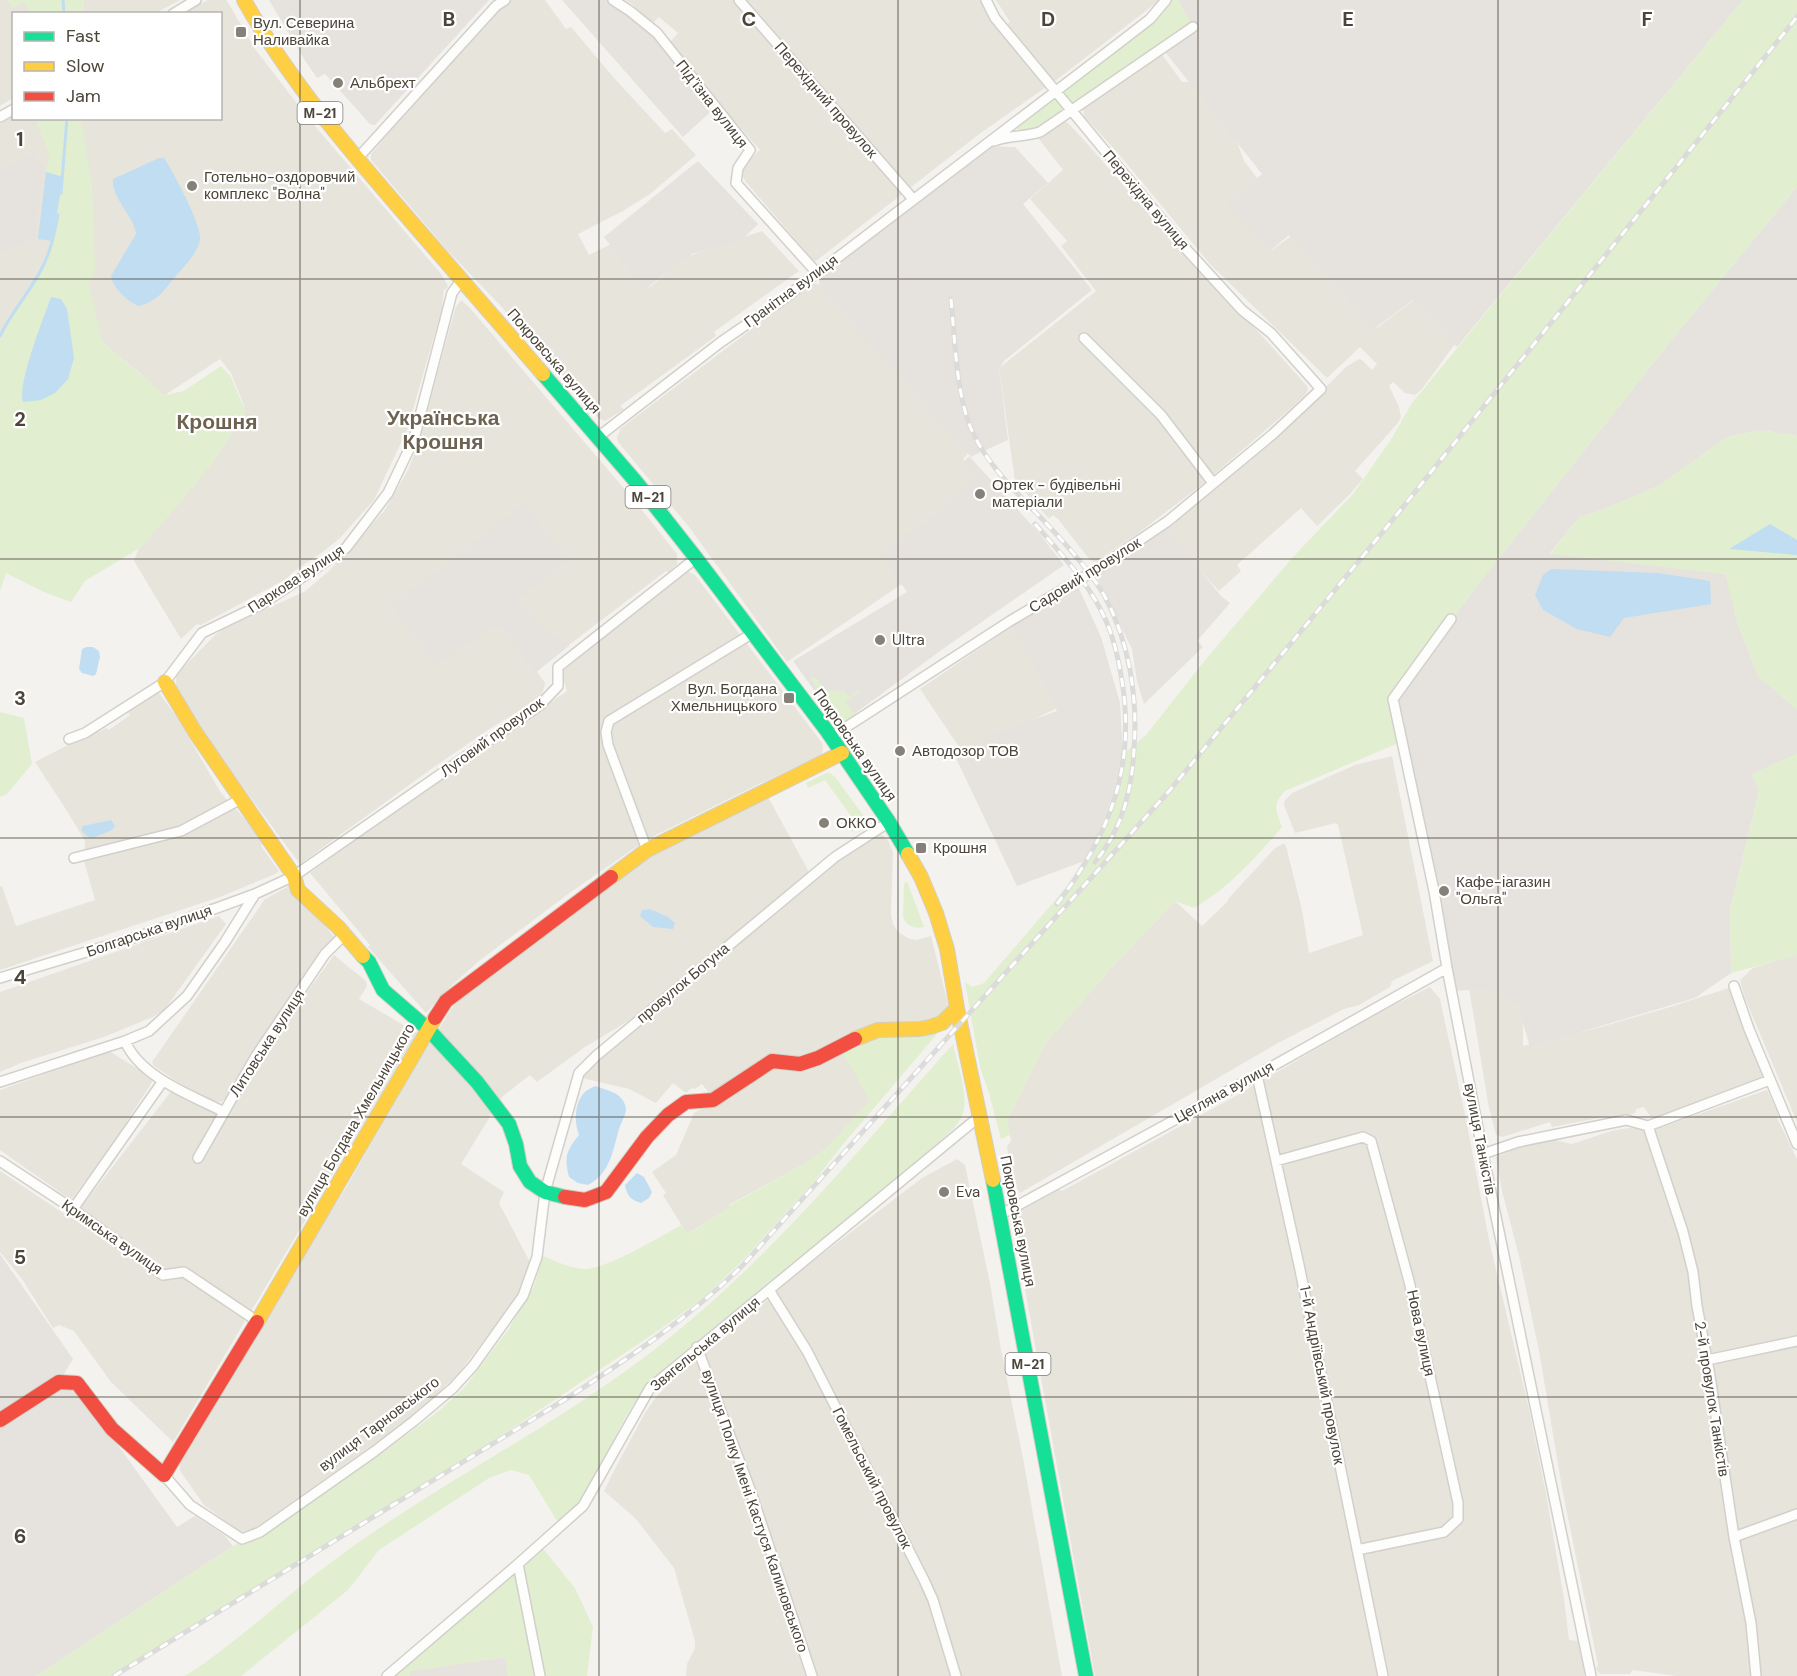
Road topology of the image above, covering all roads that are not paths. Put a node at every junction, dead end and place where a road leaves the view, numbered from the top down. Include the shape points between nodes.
1 (196, 0) edge
2 (244, 0) edge
3 (505, 0) edge
4 (613, 0) edge
5 (740, 0) edge
6 (986, 0) edge
7 (1166, 0) edge
8 (176, 12) edge
9 (1193, 27) dead end
10 (1056, 91) junction
11 (1071, 110) junction
12 (983, 146) junction
13 (357, 159) junction
14 (913, 199) junction
15 (817, 273) junction
16 (461, 281) junction
17 (1084, 338) dead end
18 (1321, 389) joint
19 (598, 437) junction
20 (1213, 483) junction
21 (696, 558) junction
22 (1451, 619) dead end
23 (753, 633) junction
24 (165, 682) junction
25 (831, 737) junction
26 (69, 739) dead end
27 (842, 753) junction
28 (241, 799) junction
29 (889, 822) junction
30 (647, 850) junction
31 (74, 858) dead end
32 (294, 876) junction
33 (255, 894) junction
34 (345, 934) junction
35 (1447, 968) junction
36 (0, 978) edge
37 (1734, 986) dead end
38 (957, 1008) junction
39 (428, 1029) junction
40 (125, 1041) junction
41 (1257, 1075) junction
42 (1770, 1080) junction
43 (0, 1082) edge
44 (163, 1082) junction
45 (224, 1112) junction
46 (980, 1116) junction
47 (1648, 1126) junction
48 (1797, 1144) edge
49 (1483, 1154) junction
50 (198, 1158) dead end
51 (0, 1161) edge
52 (1276, 1161) junction
53 (545, 1192) junction
54 (73, 1209) junction
55 (1000, 1215) junction
56 (769, 1290) junction
57 (257, 1321) junction
58 (1797, 1341) edge
59 (697, 1347) junction
60 (1707, 1360) junction
61 (0, 1420) edge
62 (164, 1474) junction
63 (1797, 1514) edge
64 (1734, 1537) junction
65 (1357, 1550) junction
66 (518, 1564) junction
67 (387, 1676) edge
68 (540, 1676) edge
69 (812, 1676) edge
70 (956, 1676) edge
71 (1086, 1676) edge
72 (1383, 1676) edge
73 (1591, 1676) edge
74 (1756, 1676) edge

1 - 8 street
2 - 13 main road, Покровська вулиця / М-21 via 310,100
3 - 13 street
4 - 15 street, Підʼїзна вулиця via 657,33 750,150 738,168 736,183
5 - 14 street, Перехідний провулок
6 - 10 street, Перехідна вулиця via 995,18
7 - 10 street, Гранітна вулиця via 1150,19
9 - 11 street, Гранітна вулиця
10 - 11 street, Перехідна вулиця
10 - 12 street, Гранітна вулиця
11 - 12 street, Гранітна вулиця via 1040,132 1010,136
11 - 18 street, Перехідна вулиця via 1187,250
12 - 14 street, Гранітна вулиця
13 - 16 main road, Покровська вулиця / М-21
14 - 15 street, Гранітна вулиця
15 - 19 street, Гранітна вулиця
16 - 19 main road, Покровська вулиця / М-21
16 - 24 street, Паркова вулиця via 452,293 414,439 388,493 346,548 262,604 202,633
17 - 20 street via 1161,415
18 - 20 street, Садовий провулок
19 - 21 main road, Покровська вулиця / М-21
20 - 25 street, Садовий провулок via 1168,521 1094,571
21 - 23 main road, Покровська вулиця / М-21
21 - 32 street, Луговий провулок via 558,667 558,686 540,705
22 - 35 street, вулиця Танкістів via 1393,699
23 - 25 main road, Покровська вулиця / М-21
23 - 30 street via 609,721 608,745
24 - 26 street, Паркова вулиця via 85,733
24 - 28 main road
25 - 27 main road, Покровська вулиця / М-21
27 - 29 main road, Покровська вулиця / М-21
27 - 30 main road, вулиця Богдана Хмельницького
28 - 31 street via 181,831
28 - 32 main road
29 - 38 main road, Покровська вулиця / М-21 via 921,877 936,913
29 - 53 street, провулок Богуна via 835,857 579,1073
30 - 39 main road, вулиця Богдана Хмельницького via 446,1001
32 - 33 street, Болгарська вулиця
32 - 34 main road via 298,890
33 - 36 street, Болгарська вулиця via 143,935
33 - 40 street via 187,996 149,1031
34 - 39 main road via 369,962 383,990
34 - 45 street, Литовська вулиця via 326,954 256,1056
35 - 41 street, Цегляна вулиця
35 - 49 street, вулиця Танкістів
37 - 42 street
38 - 46 main road, Покровська вулиця / М-21
38 - 53 main road via 942,1023 930,1027 878,1030 800,1064 772,1061 713,1100 686,1102 668,1115 606,1192 585,1200
39 - 53 main road via 510,1124 520,1166 530,1182
39 - 57 main road, вулиця Богдана Хмельницького
40 - 43 street
40 - 44 street via 137,1061
41 - 52 street, 1-й Андріївський провулок
41 - 55 street, Цегляна вулиця
42 - 47 street
42 - 48 street
44 - 45 street
44 - 54 street
45 - 50 street, Литовська вулиця
46 - 55 main road, Покровська вулиця / М-21
46 - 56 street, Звягельська вулиця
47 - 49 street via 1626,1120 1518,1142
47 - 60 street, 2-й провулок Танкістів via 1694,1272
49 - 73 street, вулиця Танкістів
51 - 54 street, Кримська вулиця
52 - 65 street, 1-й Андріївський провулок
52 - 65 street, Нова вулиця via 1363,1137 1371,1141 1409,1281 1458,1503 1458,1519 1444,1532
53 - 62 street, вулиця Тарновського via 537,1257 522,1296 453,1388 383,1445 260,1532 242,1539 190,1505
54 - 57 street, Кримська вулиця via 163,1275 184,1272
55 - 71 main road, Покровська вулиця / М-21
56 - 59 street, Звягельська вулиця
56 - 70 street, Гомельський провулок via 807,1351 924,1580
57 - 62 main road, вулиця Богдана Хмельницького
58 - 60 street
59 - 66 street, Звягельська вулиця via 650,1388 583,1506
59 - 69 street, вулиця Полку Імені Кастуся Калиновського via 751,1492
60 - 64 street, 2-й провулок Танкістів
61 - 62 main road via 59,1382 77,1383 112,1429
63 - 64 street
64 - 74 street, 2-й провулок Танкістів via 1751,1623
65 - 72 street, 1-й Андріївський провулок
66 - 67 street, Звягельська вулиця
66 - 68 street

